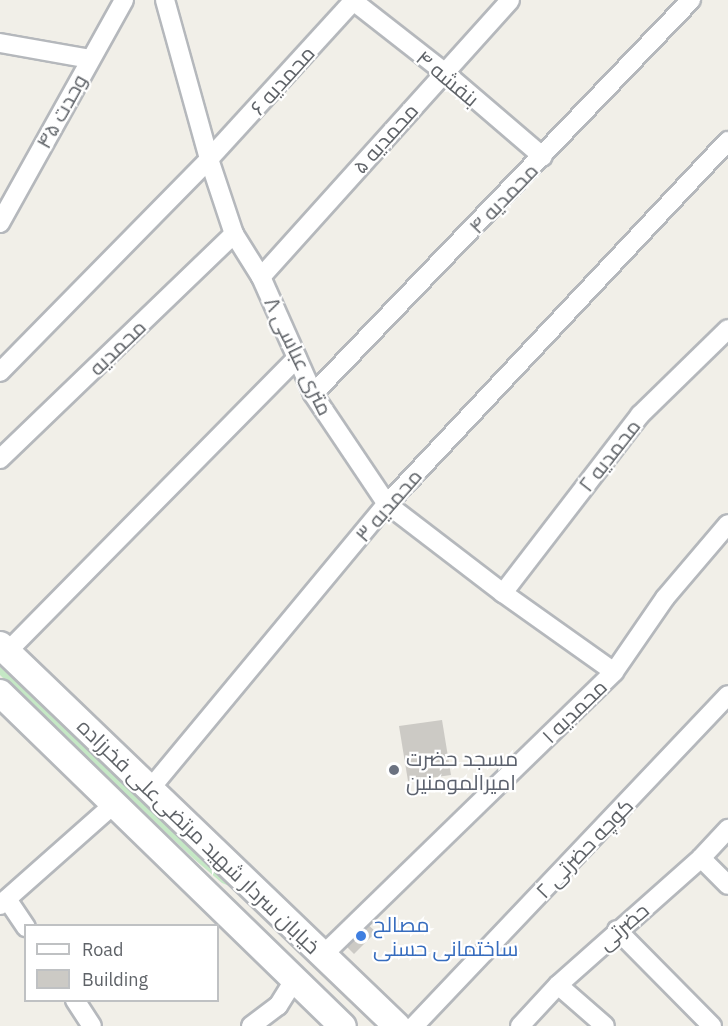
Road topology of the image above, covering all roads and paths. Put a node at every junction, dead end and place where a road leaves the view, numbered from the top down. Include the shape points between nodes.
1 (124, 0) edge
2 (165, 0) edge
3 (353, 0) edge
4 (510, 0) edge
5 (691, 0) edge
6 (0, 43) edge
7 (90, 59) junction
8 (444, 72) junction
9 (728, 141) edge
10 (543, 157) junction
11 (209, 159) junction
12 (0, 223) edge
13 (234, 234) junction
14 (261, 277) junction
15 (728, 329) edge
16 (297, 358) junction
17 (0, 372) edge
18 (313, 394) junction
19 (0, 459) edge
20 (387, 504) junction
21 (728, 524) edge
22 (503, 593) junction
23 (4, 648) edge
24 (614, 672) junction
25 (0, 693) edge
26 (728, 694) edge
27 (150, 789) junction
28 (114, 804) junction
29 (728, 829) edge
30 (701, 858) junction
31 (728, 885) edge
32 (3, 902) edge
33 (24, 925) edge
34 (617, 930) junction
35 (323, 955) junction
36 (295, 980) junction
37 (558, 985) junction
38 (76, 1002) edge
39 (85, 1023) edge
40 (251, 1026) edge
41 (343, 1026) edge
42 (397, 1026) edge
43 (414, 1026) edge
44 (520, 1026) edge
45 (605, 1026) edge
46 (712, 1026) edge

1 - 7 street, وحدت ۴۵
2 - 11 street, ۸ متری عباسی
3 - 8 street, بنفشه ۴
3 - 11 street, محمدیه ۶
4 - 8 street, محمدیه ۵
5 - 10 street, محمدیه ۴
6 - 7 street
7 - 12 street, وحدت ۴۵
8 - 10 street, بنفشه ۴
8 - 14 street, محمدیه ۵
9 - 20 street, محمدیه ۳
10 - 18 street, محمدیه ۴
11 - 13 street, ۸ متری عباسی
11 - 17 street, محمدیه ۶
13 - 14 street, ۸ متری عباسی
13 - 19 street, محمدیه
14 - 16 street, ۸ متری عباسی
15 - 22 street, محمدیه ۲ via 640,415
16 - 18 street, ۸ متری عباسی
16 - 23 street
18 - 20 street, ۸ متری عباسی
20 - 22 street, ۸ متری عباسی
20 - 27 street, محمدیه ۳
21 - 24 street, محمدیه ۱ via 665,598
22 - 24 street, ۸ متری عباسی
23 - 27 main road, خیابان سردار شهید مرتضی‌علی فخرزاده
24 - 35 street, محمدیه ۱
25 - 28 main road, خیابان سردار شهید مرتضی‌علی فخرزاده
26 - 43 street, کوچه حضرتی ۲
27 - 35 main road, خیابان سردار شهید مرتضی‌علی فخرزاده
28 - 32 street
28 - 36 main road, خیابان سردار شهید مرتضی‌علی فخرزاده
29 - 30 street, حضرتی
30 - 31 street
30 - 34 street, حضرتی
32 - 33 street
34 - 37 street, حضرتی
34 - 46 street
35 - 36 main road
35 - 42 main road, خیابان سردار شهید مرتضی‌علی فخرزاده
36 - 40 street via 278,1006
36 - 41 main road, خیابان سردار شهید مرتضی‌علی فخرزاده
37 - 44 street, حضرتی
37 - 45 street
38 - 39 street

